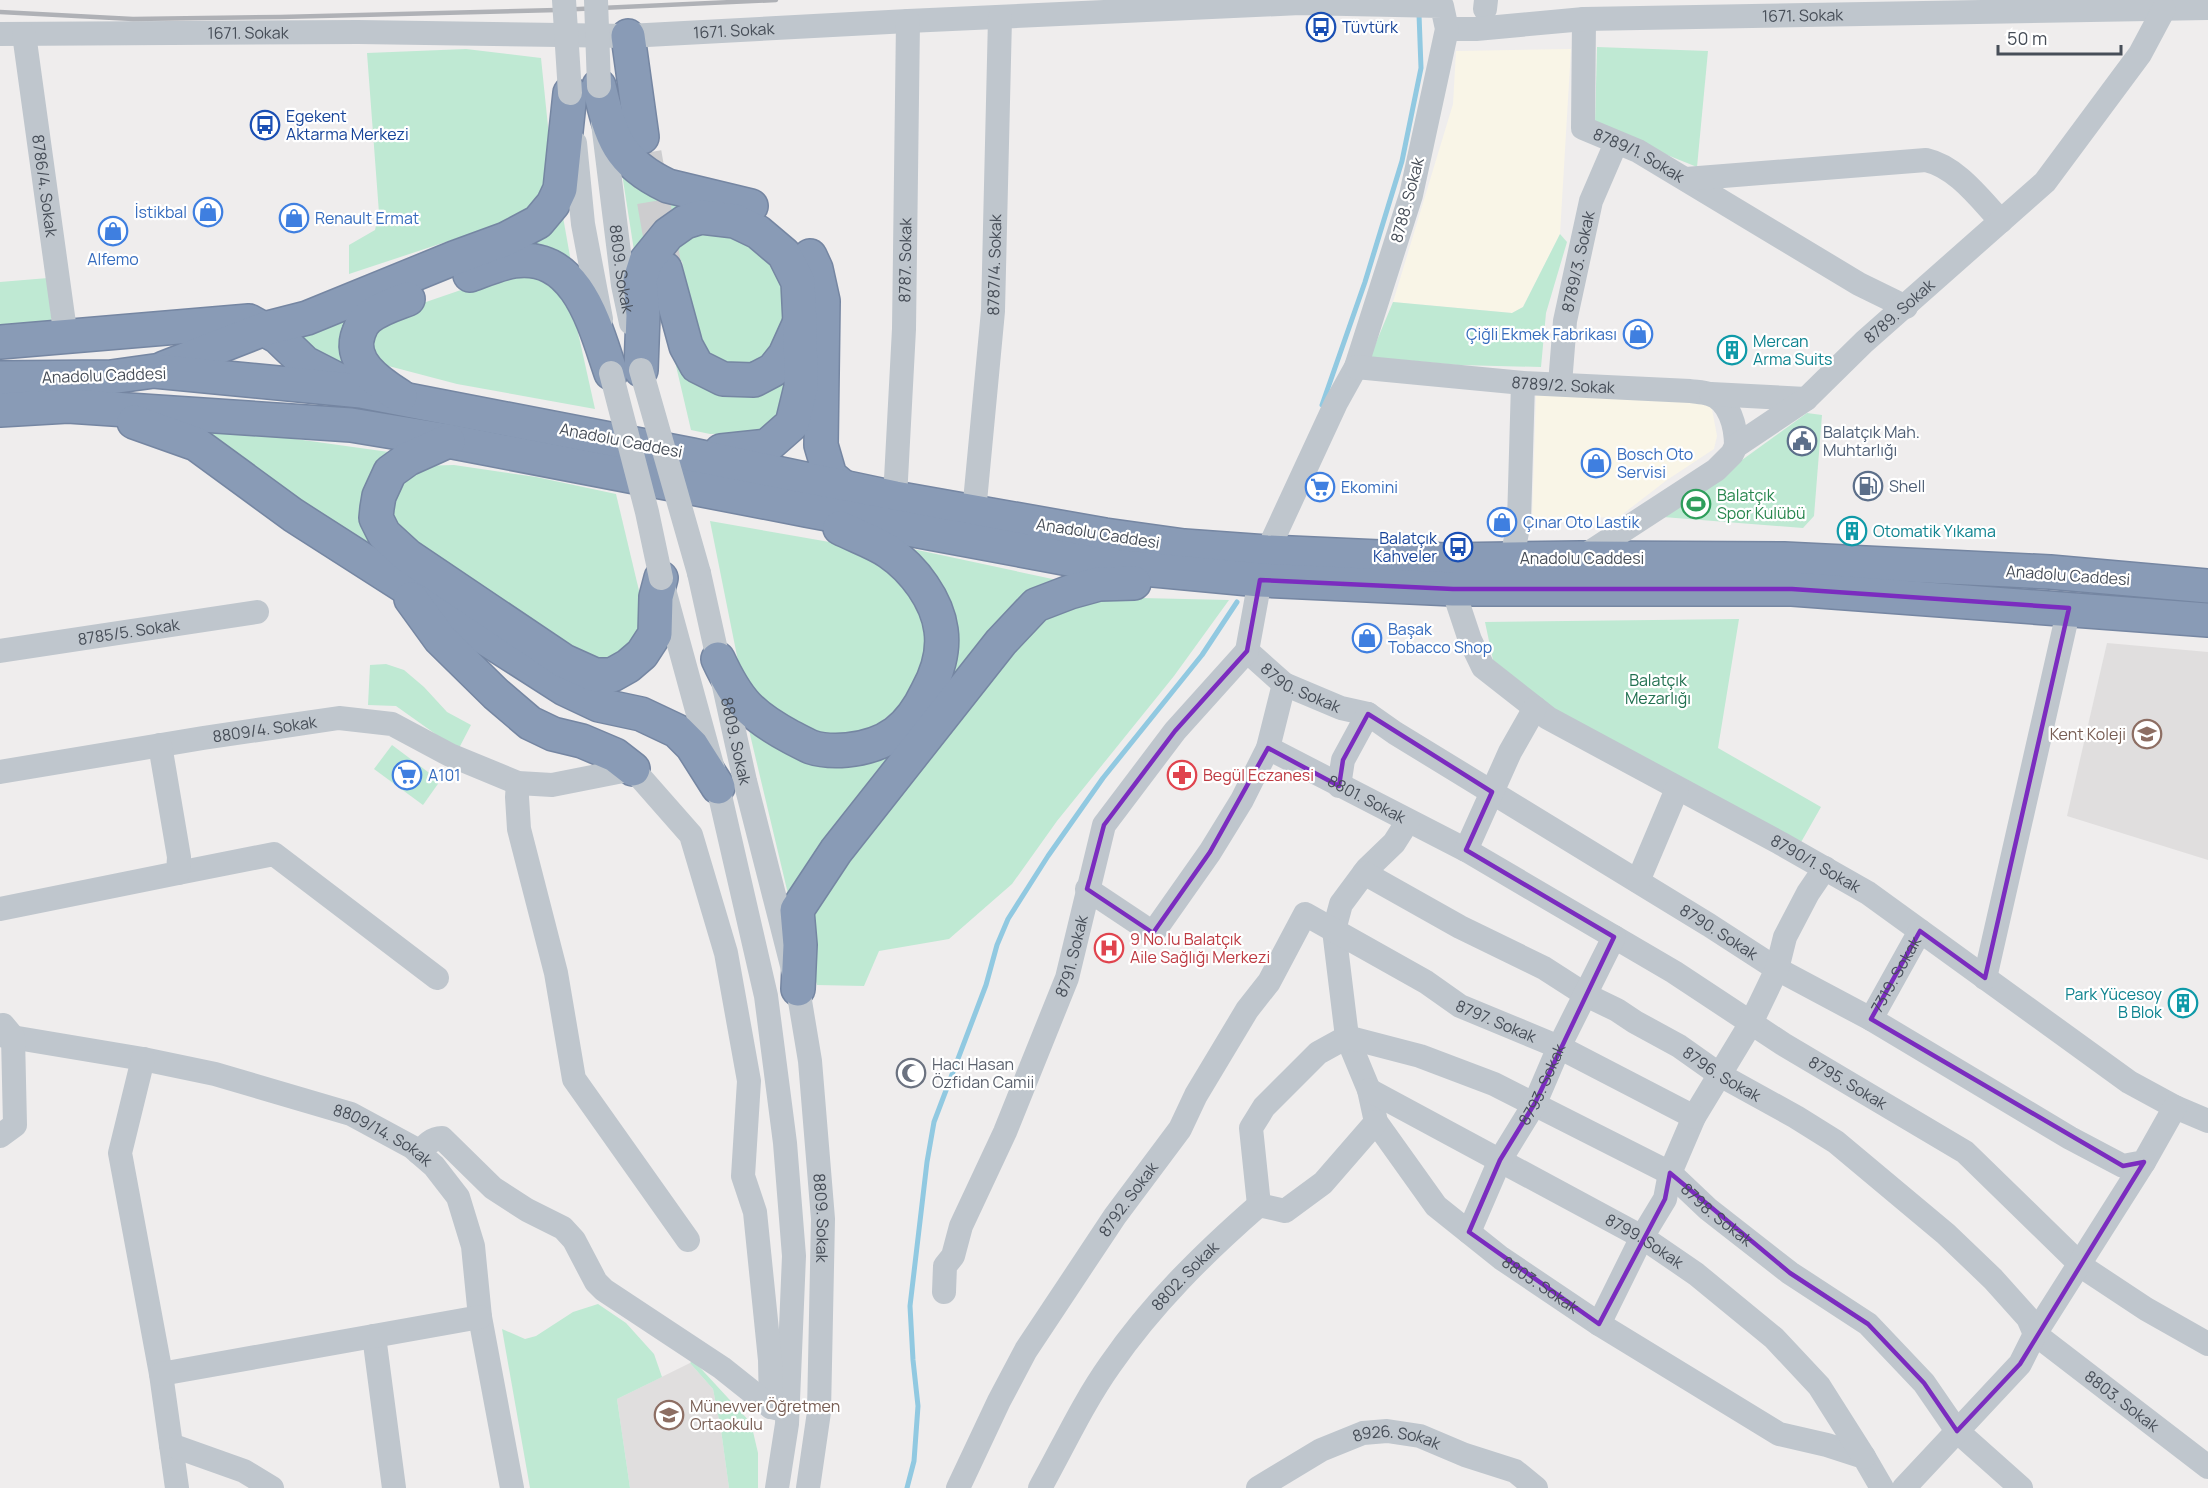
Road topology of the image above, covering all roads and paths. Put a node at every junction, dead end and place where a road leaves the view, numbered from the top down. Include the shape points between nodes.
1 (564, 0) edge
2 (596, 0) edge
3 (2208, 8) edge
4 (2164, 9) junction
5 (1000, 18) junction
6 (1584, 19) junction
7 (908, 21) junction
8 (1447, 29) junction
9 (12, 34) edge
10 (628, 36) junction
11 (584, 90) junction
12 (642, 136) tunnel mouth
13 (1616, 143) junction
14 (1686, 179) junction
15 (2001, 221) junction
16 (665, 269) tunnel mouth
17 (1906, 307) junction
18 (800, 323) junction
19 (264, 329) junction
20 (66, 338) junction
21 (0, 342) edge
22 (1356, 367) junction
23 (154, 371) junction
24 (626, 371) junction
25 (0, 378) edge
26 (1523, 383) junction
27 (1560, 384) junction
28 (361, 391) junction
29 (1711, 394) junction
30 (405, 398) junction
31 (1806, 399) junction
32 (68, 406) junction
33 (0, 410) edge
34 (448, 441) junction
35 (1736, 446) junction
36 (693, 455) junction
37 (842, 486) junction
38 (895, 498) junction
39 (806, 510) junction
40 (974, 512) junction
41 (1512, 558) junction
42 (1581, 558) junction
43 (1264, 566) junction
44 (661, 578) junction
45 (400, 583) junction
46 (2208, 586) edge
47 (1453, 589) junction
48 (2069, 608) junction
49 (257, 612) dead end
50 (2208, 620) edge
51 (0, 651) edge
52 (1247, 651) junction
53 (718, 659) junction
54 (1284, 684) junction
55 (1535, 708) junction
56 (1368, 714) junction
57 (160, 745) junction
58 (1268, 748) junction
59 (633, 769) junction
60 (0, 772) edge
61 (518, 783) junction
62 (1339, 786) junction
63 (718, 787) junction
64 (1677, 789) junction
65 (1492, 792) junction
66 (1408, 821) junction
67 (1466, 850) junction
68 (1825, 868) junction
69 (178, 873) junction
70 (1364, 873) junction
71 (1638, 881) junction
72 (1087, 889) junction
73 (0, 909) edge
74 (1305, 914) joint
75 (1334, 930) junction
76 (1920, 931) junction
77 (1614, 937) junction
78 (1777, 969) junction
79 (437, 978) dead end
80 (1985, 978) junction
81 (798, 989) junction
82 (1586, 995) junction
83 (1871, 1019) junction
84 (1750, 1023) junction
85 (4, 1031) edge
86 (1347, 1037) junction
87 (1559, 1047) junction
88 (142, 1059) junction
89 (1720, 1075) junction
90 (1368, 1090) junction
91 (1535, 1103) junction
92 (2175, 1107) junction
93 (1694, 1117) junction
94 (2208, 1120) edge
95 (1376, 1122) junction
96 (8, 1130) edge
97 (419, 1153) junction
98 (1500, 1160) junction
99 (2144, 1162) junction
100 (1670, 1173) junction
101 (1259, 1205) junction
102 (1469, 1233) junction
103 (1642, 1237) junction
104 (688, 1240) dead end
105 (2079, 1263) junction
106 (944, 1292) dead end
107 (480, 1317) junction
108 (1599, 1324) junction
109 (2035, 1334) junction
110 (374, 1336) junction
111 (2208, 1344) edge
112 (161, 1374) junction
113 (779, 1409) junction
114 (819, 1412) junction
115 (1958, 1431) junction
116 (171, 1445) junction
117 (1864, 1457) junction
118 (2208, 1467) edge
119 (177, 1488) edge
120 (272, 1488) edge
121 (394, 1488) edge
122 (512, 1488) edge
123 (777, 1488) edge
124 (808, 1488) edge
125 (958, 1488) edge
126 (1041, 1488) edge
127 (1258, 1488) edge
128 (1536, 1488) edge
129 (1882, 1488) edge
130 (1904, 1488) edge
131 (2021, 1488) edge

1 - 11 street, 8809. Sokak, bridge
2 - 11 street, 8809. Sokak, bridge
3 - 4 street, 1671. Sokak
4 - 6 street, 1671. Sokak
4 - 15 street, 8789. Sokak via 2140,54 2044,182
5 - 7 street, 1671. Sokak
5 - 8 street, 1671. Sokak via 1300,3 1442,6
5 - 40 street, 8787/4. Sokak via 993,311
6 - 8 street
6 - 13 street, 8789/1. Sokak via 1583,128
7 - 10 street, 1671. Sokak
7 - 38 street, 8787. Sokak via 904,329
8 - 22 street, 8788. Sokak via 1411,195
9 - 10 street, 1671. Sokak via 358,32
9 - 20 street, 8786/4. Sokak
10 - 12 highway
11 - 19 highway via 560,189 537,222 506,239 307,318
11 - 24 street, 8809. Sokak via 583,224
11 - 37 highway via 621,152 655,180 766,212 804,245 816,269 823,301 821,445 830,476
13 - 14 street, 8789/1. Sokak
13 - 27 street, 8789/3. Sokak via 1591,201 1565,321
14 - 15 street via 1926,160 1952,171
14 - 17 street, 8789/1. Sokak via 1859,284
15 - 17 street, 8789. Sokak
16 - 18 highway via 686,346 696,366 723,380 754,380 773,370 785,356
17 - 31 street, 8789. Sokak
18 - 24 highway via 798,282 784,254 758,232 735,221 701,217 668,234 646,261 640,280 643,315
18 - 36 highway via 801,387 792,424 766,446
19 - 20 highway via 249,321
19 - 23 highway
19 - 28 highway via 305,363
20 - 21 highway
22 - 26 street, 8789/2. Sokak
22 - 43 street, 8788. Sokak via 1336,403
23 - 25 highway, Anadolu Caddesi via 111,377
23 - 28 highway, Anadolu Caddesi
24 - 30 highway via 570,281 555,268 536,261 512,261 367,318 354,342 357,357 383,385
24 - 44 street, 8809. Sokak, bridge
24 - 53 street, 8809. Sokak, bridge via 699,573
26 - 27 street, 8789/2. Sokak
26 - 41 street via 1519,522
27 - 29 street, 8789/2. Sokak
28 - 30 highway, Anadolu Caddesi
29 - 31 street, 8789/2. Sokak
29 - 35 street via 1729,413
30 - 36 highway, Anadolu Caddesi
31 - 35 street, 8789. Sokak
32 - 33 highway, Anadolu Caddesi
32 - 34 highway, Anadolu Caddesi via 351,425
32 - 45 highway via 144,424 196,444 293,515
34 - 39 highway, Anadolu Caddesi
34 - 44 highway via 390,472 379,496 376,518 384,534 408,556 564,661 595,675 612,675 628,666 655,634
35 - 42 street, 8789. Sokak via 1716,470
36 - 37 highway, Anadolu Caddesi
37 - 38 highway, Anadolu Caddesi
38 - 40 highway, Anadolu Caddesi
39 - 43 highway, Anadolu Caddesi via 1101,565
39 - 53 highway via 889,552 915,576 930,597 941,632 940,654 922,702 892,737 877,745 833,752 811,747 762,720 745,706
40 - 43 highway, Anadolu Caddesi via 1184,546
41 - 42 highway, Anadolu Caddesi
41 - 43 highway, Anadolu Caddesi
42 - 46 highway, Anadolu Caddesi via 1784,559 2050,572
43 - 47 highway, Anadolu Caddesi
43 - 52 street, 8788. Sokak
43 - 81 highway via 1099,584 1036,605 1001,642 836,851 797,910
44 - 63 street, 8809. Sokak
45 - 59 highway via 440,639 530,723 615,755
45 - 63 highway via 565,689 599,705 641,714 677,731 692,746
47 - 48 highway, Anadolu Caddesi via 1792,589
47 - 55 street, 8790/1. Sokak via 1483,667
48 - 50 highway, Anadolu Caddesi
48 - 80 street
49 - 51 street, 8785/5. Sokak
52 - 54 street, 8790. Sokak
52 - 72 street, 8791. Sokak via 1175,731 1104,825
53 - 81 street, 8809. Sokak
54 - 56 street, 8790. Sokak via 1341,708
54 - 58 street
55 - 64 street, 8790/1. Sokak
55 - 65 street
56 - 62 street via 1343,760
56 - 65 street, 8790. Sokak
57 - 60 street, 8809/4. Sokak
57 - 61 street, 8809/4. Sokak via 350,719 392,724 450,755
57 - 69 street via 179,857
58 - 62 street, 8801. Sokak
58 - 72 street via 1210,852 1153,933
59 - 61 street, 8809/4. Sokak via 552,785
59 - 113 street via 691,836 726,953 748,1082 743,1176 755,1212 770,1360
61 - 104 street via 519,829 556,973 574,1079
62 - 66 street, 8801. Sokak
63 - 113 street, 8809. Sokak via 766,996 785,1143 794,1256
64 - 68 street, 8790/1. Sokak
64 - 71 street
65 - 67 street
65 - 71 street, 8790. Sokak
66 - 67 street, 8801. Sokak
66 - 70 street via 1394,843
67 - 77 street, 8795. Sokak
68 - 76 street, 8790/1. Sokak
68 - 78 street via 1785,937
69 - 73 street
69 - 79 street via 274,854
70 - 75 street via 1341,904
70 - 82 street, 8796. Sokak via 1544,968
71 - 78 street, 8790. Sokak
72 - 106 street, 8791. Sokak via 1067,978 1005,1132 960,1226 953,1256 945,1266
74 - 75 street, 8797. Sokak
74 - 125 street, 8792. Sokak via 1269,982 1247,1010 1196,1095 1180,1129 1114,1216 1026,1350
75 - 86 street, 8803. Sokak
75 - 87 street, 8797. Sokak via 1460,1006
76 - 80 street, 8790/1. Sokak
76 - 83 street, 7319. Sokak
77 - 82 street, 8793. Sokak
77 - 84 street, 8795. Sokak
78 - 83 street, 8790. Sokak
78 - 84 street
80 - 92 street, 8790/1. Sokak via 2129,1082
81 - 114 street, 8809. Sokak via 810,1061 823,1219
82 - 87 street, 8793. Sokak
82 - 89 street, 8796. Sokak via 1679,1046
83 - 99 street, 8790. Sokak via 2123,1166
84 - 89 street
84 - 105 street, 8795. Sokak via 1965,1152
85 - 88 street, 8809/14. Sokak
85 - 96 street
86 - 90 street, 8803. Sokak
86 - 91 street, 8798. Sokak via 1420,1056
86 - 101 street via 1318,1053 1264,1107 1251,1128
87 - 91 street, 8793. Sokak
87 - 93 street, 8797. Sokak
88 - 97 street, 8809/14. Sokak via 214,1074 351,1114
88 - 112 street via 120,1153
89 - 93 street
89 - 109 street, 8796. Sokak via 1836,1142 1946,1234 1993,1279 2028,1318
90 - 95 street, 8803. Sokak
90 - 98 street, 8799. Sokak
91 - 98 street, 8793. Sokak
91 - 100 street, 8798. Sokak
92 - 94 street, 8790/1. Sokak
92 - 99 street
93 - 100 street
95 - 101 street via 1323,1183 1285,1211
95 - 102 street, 8803. Sokak via 1436,1206
97 - 107 street, 8809/14. Sokak via 458,1197 473,1246
97 - 113 street via 426,1144 442,1138 493,1188 563,1228 604,1290
98 - 102 street, 8793. Sokak
98 - 103 street, 8799. Sokak
99 - 105 street
100 - 103 street via 1665,1199
100 - 115 street, 8798. Sokak via 1708,1209 1790,1273 1868,1324 1924,1383
101 - 126 street, 8802. Sokak via 1160,1299 1131,1336 1085,1404
102 - 108 street, 8803. Sokak
103 - 108 street
103 - 117 street, 8799. Sokak via 1696,1274 1774,1338 1819,1386
105 - 109 street
105 - 111 street, 8795. Sokak via 2146,1309
107 - 110 street
107 - 122 street, 8809/14. Sokak
108 - 117 street, 8803. Sokak via 1779,1434
109 - 115 street via 2020,1365
109 - 118 street, 8803. Sokak
110 - 112 street
110 - 121 street
112 - 116 street
113 - 114 street
113 - 123 street, 8809. Sokak
114 - 124 street, 8809. Sokak
115 - 130 street
115 - 131 street, 8798. Sokak
116 - 119 street
116 - 120 street via 244,1470
117 - 129 street
127 - 128 street, 8926. Sokak via 1322,1450 1363,1433 1387,1431 1420,1436 1515,1471

